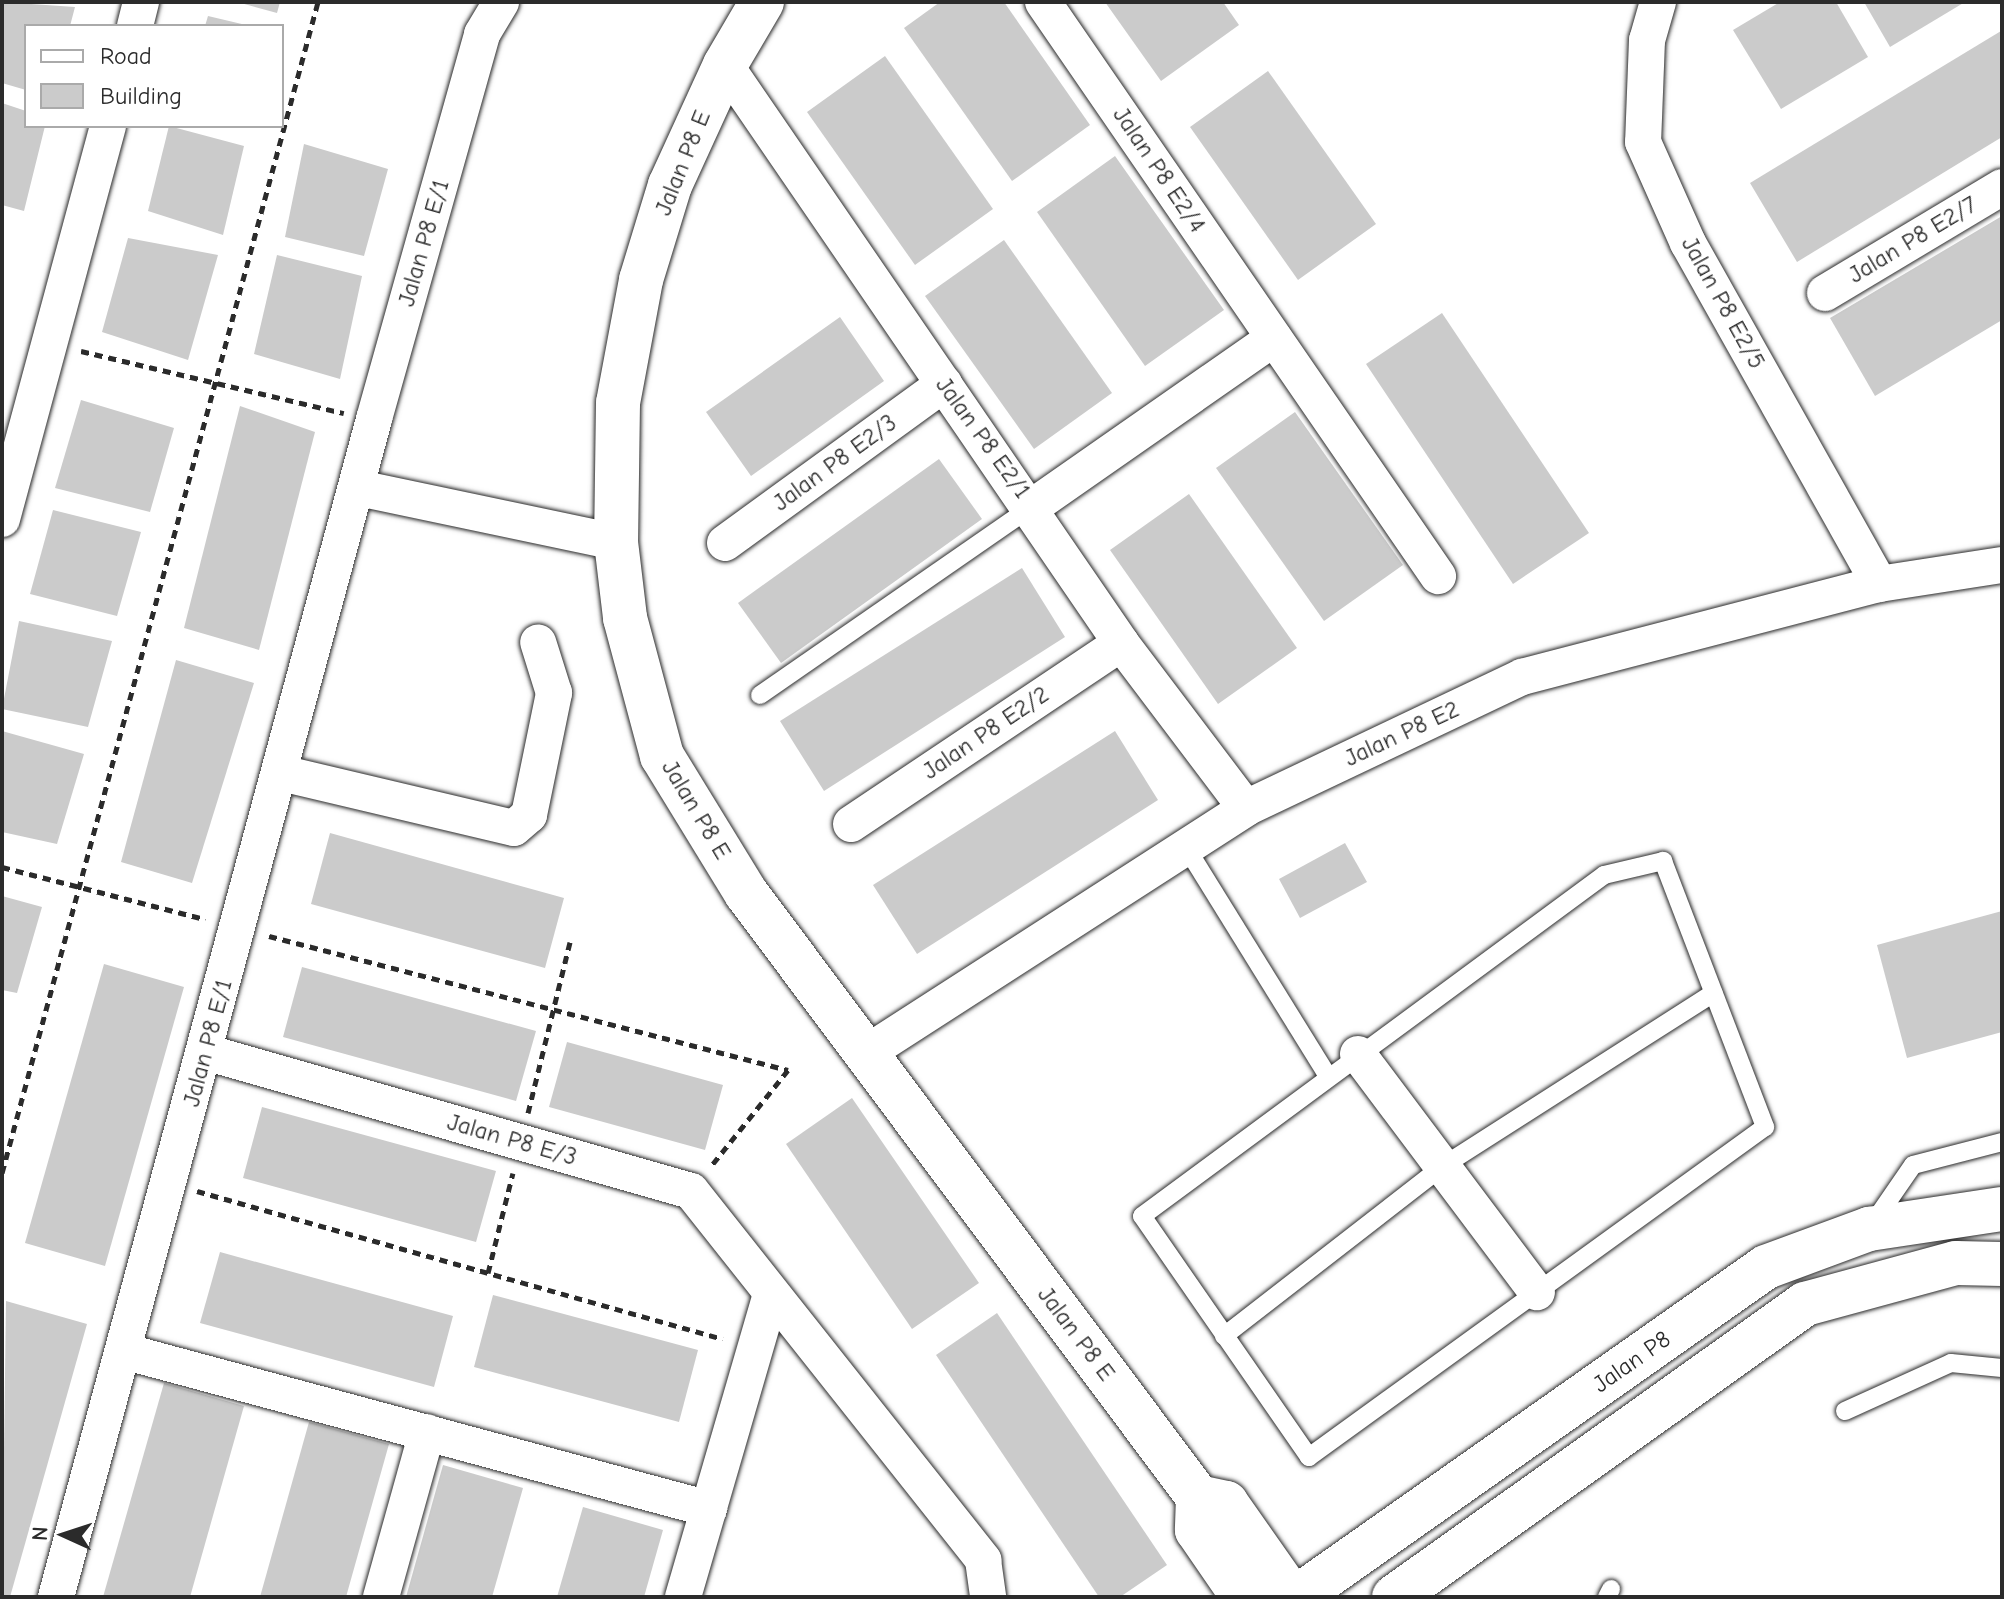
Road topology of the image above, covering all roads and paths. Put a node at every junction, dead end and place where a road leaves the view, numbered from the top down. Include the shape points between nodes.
1 (141, 2) edge
2 (318, 2) edge
3 (501, 2) edge
4 (762, 2) edge
5 (1043, 2) edge
6 (1658, 2) edge
7 (136, 24) edge
8 (725, 65) junction
9 (284, 126) edge
10 (107, 128) edge
11 (284, 128) edge
12 (2002, 187) edge
13 (1825, 293) dead end
14 (1274, 338) junction
15 (49, 343) junction
16 (214, 382) junction
17 (944, 384) junction
18 (374, 419) junction
19 (359, 488) junction
20 (1032, 507) junction
21 (2, 519) edge
22 (616, 542) junction
23 (725, 543) dead end
24 (2002, 565) edge
25 (1438, 576) dead end
26 (1879, 584) junction
27 (538, 642) dead end
28 (1121, 643) junction
29 (760, 695) dead end
30 (281, 773) junction
31 (1246, 808) junction
32 (851, 824) dead end
33 (1184, 844) junction
34 (2, 867) edge
35 (76, 886) junction
36 (239, 928) junction
37 (1713, 993) junction
38 (205, 1052) junction
39 (865, 1054) junction
40 (1358, 1054) junction
41 (1328, 1076) junction
42 (2002, 1142) edge
43 (1443, 1166) junction
44 (2, 1173) edge
45 (169, 1183) junction
46 (691, 1191) junction
47 (2002, 1209) edge
48 (1869, 1229) junction
49 (2002, 1264) edge
50 (1537, 1292) junction
51 (770, 1298) junction
52 (1224, 1336) junction
53 (755, 1348) junction
54 (123, 1351) junction
55 (2002, 1368) edge
56 (1845, 1411) dead end
57 (427, 1432) junction
58 (1198, 1497) junction
59 (709, 1509) junction
60 (56, 1597) edge
61 (381, 1597) edge
62 (683, 1597) edge
63 (988, 1597) edge
64 (1243, 1597) edge
65 (1294, 1597) edge
66 (1394, 1597) edge

1 - 7 street
2 - 9 path
3 - 18 street, Jalan P8 E/1 via 482,34
4 - 8 street, Jalan P8 E
5 - 14 street, Jalan P8 E2/4
6 - 26 street, Jalan P8 E2/5 via 1647,40 1643,142 1688,243
8 - 17 street, Jalan P8 E2/1
8 - 22 street, Jalan P8 E via 670,185 641,280 618,403
10 - 15 street
11 - 16 path
12 - 13 street, Jalan P8 E2/7
14 - 20 street
14 - 25 street, Jalan P8 E2/4
15 - 16 path
15 - 21 street
16 - 18 path
16 - 35 path
17 - 20 street, Jalan P8 E2/1
17 - 23 street, Jalan P8 E2/3
18 - 19 street, Jalan P8 E/1
19 - 22 street
19 - 30 street, Jalan P8 E/1
20 - 28 street, Jalan P8 E2/1
20 - 29 lane
22 - 39 street, Jalan P8 E via 625,618 662,756 746,893
24 - 26 street, Jalan P8 E2
26 - 31 street, Jalan P8 E2 via 1522,677
27 - 30 street via 554,693 529,815 514,828
28 - 31 street, Jalan P8 E2/1
28 - 32 street, Jalan P8 E2/2
30 - 36 street, Jalan P8 E/1
31 - 33 street, Jalan P8 E2
33 - 39 street, Jalan P8 E2
33 - 41 lane
34 - 35 path
35 - 36 path
35 - 44 path
36 - 38 street, Jalan P8 E/1
36 - 46 path via 788,1070
37 - 40 lane via 1663,861 1604,875
37 - 43 lane
37 - 50 lane via 1765,1127
38 - 45 street, Jalan P8 E/1
38 - 46 street, Jalan P8 E/3
39 - 58 street, Jalan P8 E
40 - 41 lane
40 - 43 street
41 - 52 lane via 1142,1216
42 - 48 lane via 1913,1165
43 - 50 street
43 - 52 lane
45 - 53 path
45 - 54 street, Jalan P8 E/1
46 - 51 street
47 - 48 street, Jalan P8
48 - 65 street, Jalan P8 via 1766,1267
49 - 66 street via 1956,1263 1805,1304
50 - 52 lane via 1309,1457
51 - 53 street
51 - 63 street via 983,1560
53 - 59 street
54 - 57 street
54 - 60 street, Jalan P8 E/1
55 - 56 lane via 1951,1363
57 - 59 street
57 - 61 street
58 - 64 street via 1197,1530
58 - 65 street via 1226,1503
59 - 62 street

